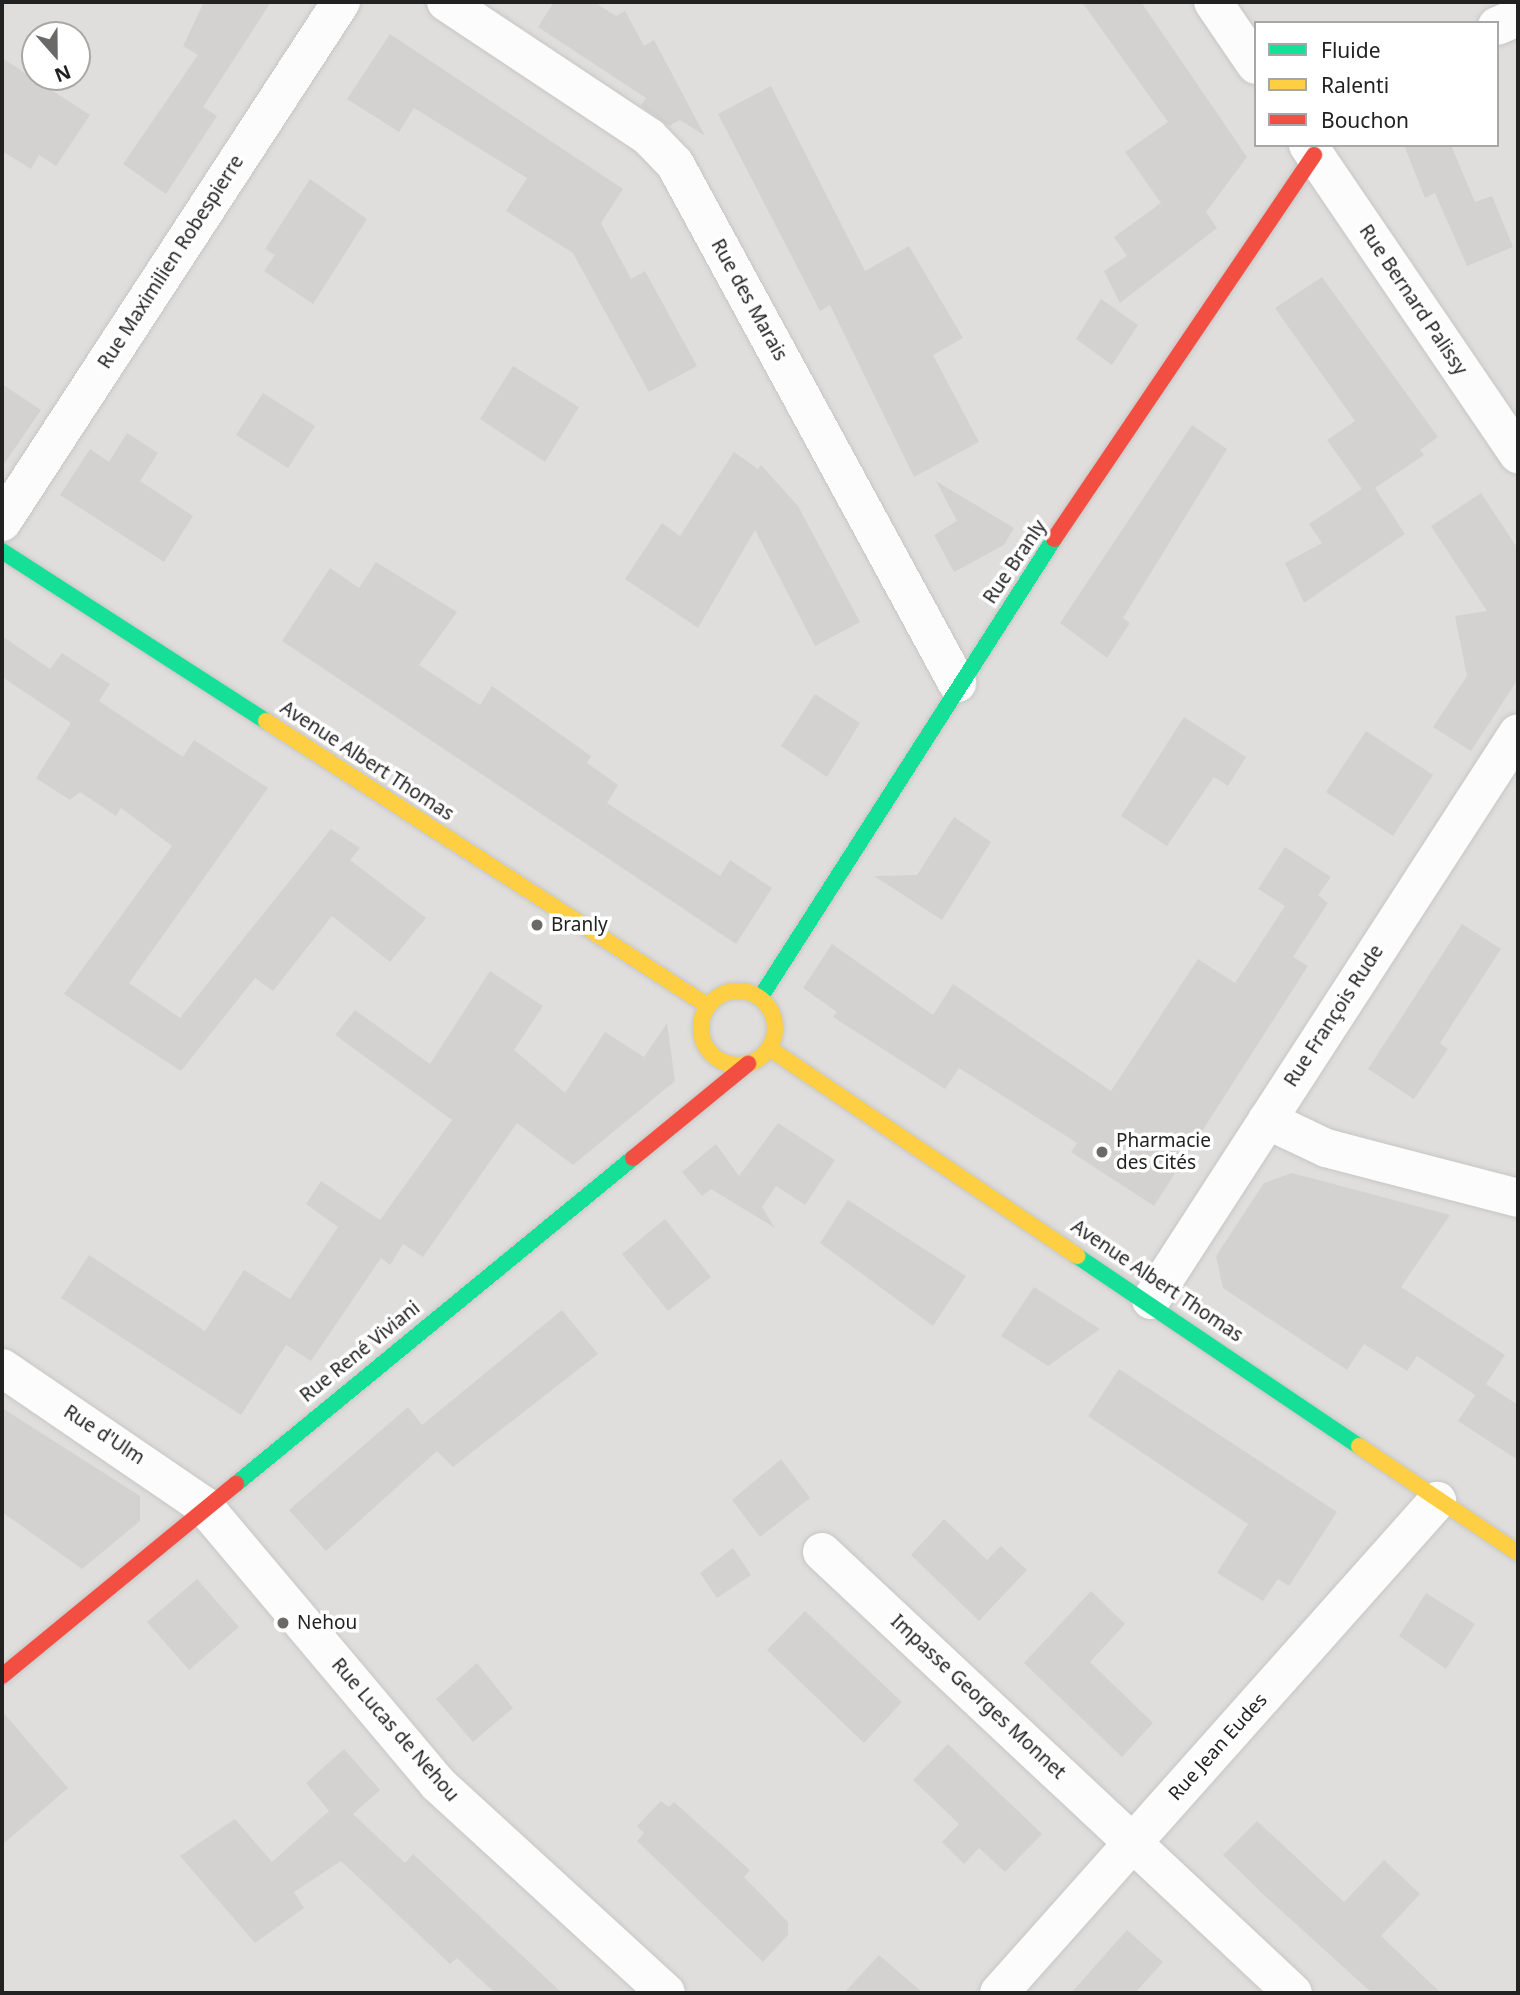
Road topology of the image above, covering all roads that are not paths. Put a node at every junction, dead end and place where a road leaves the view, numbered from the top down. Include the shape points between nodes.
1 (341, 2) edge
2 (446, 2) edge
3 (1213, 2) edge
4 (1518, 17) edge
5 (1499, 25) edge
6 (1254, 62) edge
7 (1311, 150) edge
8 (1518, 454) edge
9 (2, 522) edge
10 (2, 551) edge
11 (957, 683) junction
12 (1518, 733) edge
13 (760, 998) junction
14 (708, 1006) junction
15 (769, 1048) junction
16 (748, 1064) junction
17 (1267, 1120) junction
18 (1518, 1198) edge
19 (1151, 1300) junction
20 (2, 1368) edge
21 (1437, 1501) junction
22 (204, 1506) junction
23 (822, 1552) dead end
24 (1518, 1553) edge
25 (2, 1676) edge
26 (1134, 1842) junction
27 (666, 1993) edge
28 (999, 1993) edge
29 (1293, 1993) edge

1 - 9 street, Rue Maximilien Robespierre
2 - 11 street, Rue des Marais via 649,137 675,164
3 - 6 street
4 - 5 street
7 - 8 street, Rue Bernard Palissy
7 - 11 main road, Rue Branly
10 - 14 main road, Avenue Albert Thomas
11 - 13 main road, Rue Branly via 943,715
12 - 17 street, Rue François Rude
13 - 14 main road via 739,990
13 - 15 main road via 774,1016
14 - 16 main road via 701,1027 707,1049 725,1063
15 - 16 main road
15 - 19 main road, Avenue Albert Thomas
16 - 22 main road, Rue René Viviani
17 - 18 street via 1326,1148
17 - 19 street, Rue François Rude
19 - 21 main road, Avenue Albert Thomas
20 - 22 street, Rue d'Ulm
21 - 24 main road, Avenue Albert Thomas
21 - 26 street, Rue Jean Eudes
22 - 25 main road, Rue René Viviani
22 - 27 street, Rue Lucas de Nehou via 438,1784
23 - 26 street, Impasse Georges Monnet
26 - 28 street, Rue Jean Eudes
26 - 29 street, Impasse Georges Monnet

